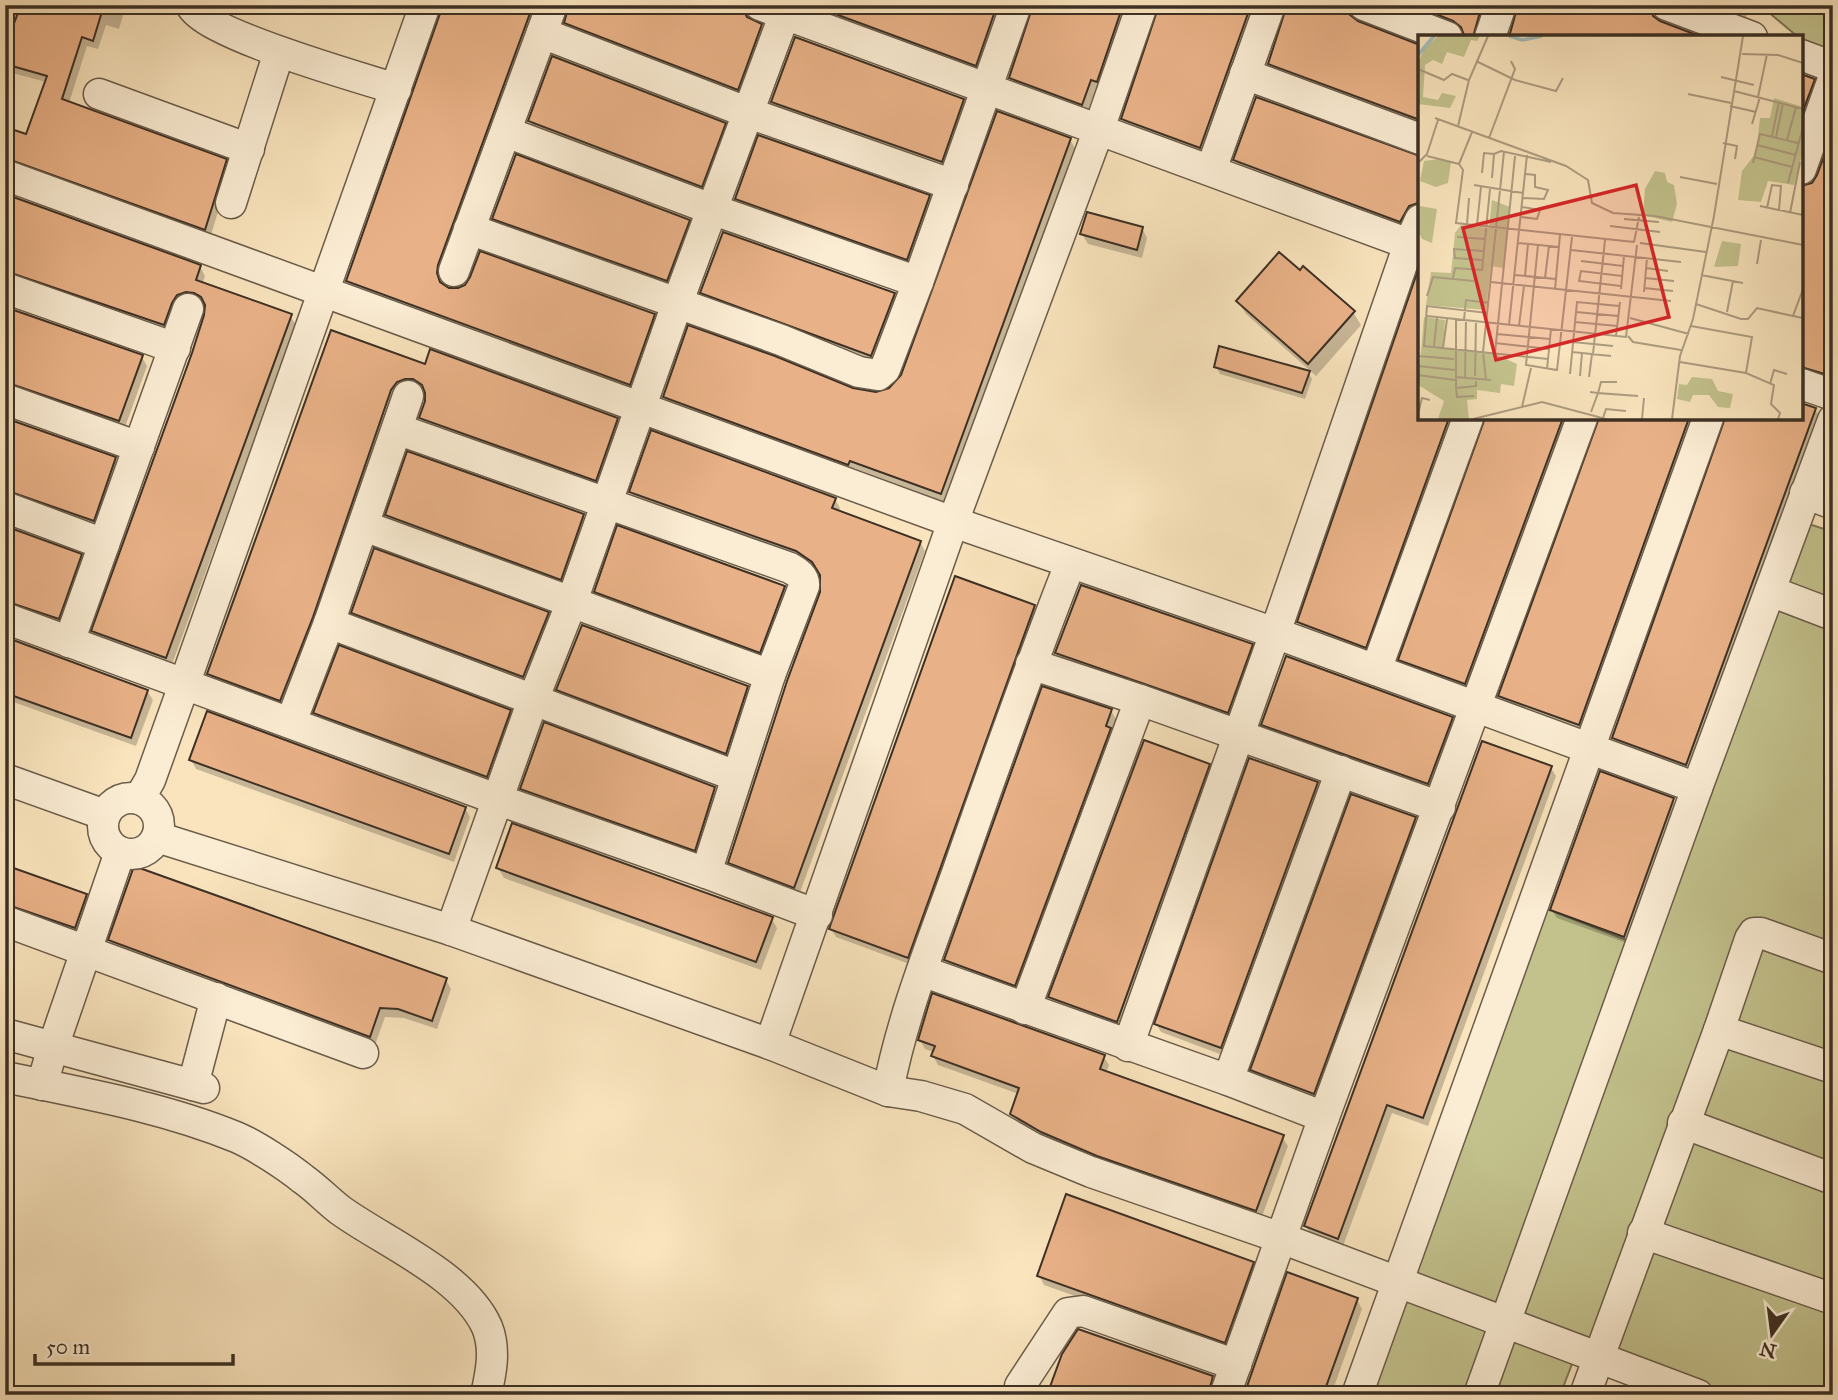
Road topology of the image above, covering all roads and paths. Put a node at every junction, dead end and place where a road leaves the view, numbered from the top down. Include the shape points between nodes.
1 (191, 5) edge
2 (425, 5) edge
3 (552, 5) edge
4 (1016, 5) edge
5 (1142, 5) edge
6 (1270, 5) edge
7 (1364, 5) edge
8 (1501, 5) edge
9 (1667, 5) edge
10 (778, 8) edge
11 (542, 33) junction
12 (1442, 35) edge
13 (1491, 35) edge
14 (1747, 35) edge
15 (279, 52) junction
16 (1803, 56) edge
17 (1833, 66) edge
18 (1245, 74) junction
19 (1833, 79) edge
20 (987, 88) junction
21 (396, 89) junction
22 (99, 94) dead end
23 (749, 113) junction
24 (1099, 129) junction
25 (506, 132) junction
26 (1418, 138) edge
27 (250, 149) junction
28 (1803, 163) edge
29 (1211, 170) junction
30 (5, 175) edge
31 (953, 185) junction
32 (231, 203) dead end
33 (714, 209) junction
34 (469, 229) junction
35 (1416, 237) edge
36 (454, 271) dead end
37 (918, 282) junction
38 (5, 288) edge
39 (323, 291) junction
40 (677, 304) junction
41 (188, 309) dead end
42 (175, 348) junction
43 (1803, 385) edge
44 (1833, 395) edge
45 (408, 396) dead end
46 (5, 399) edge
47 (641, 408) junction
48 (1467, 420) edge
49 (1581, 420) edge
50 (1707, 420) edge
51 (1833, 420) edge
52 (397, 429) junction
53 (139, 447) junction
54 (1805, 493) junction
55 (606, 503) junction
56 (1833, 504) edge
57 (5, 507) edge
58 (953, 522) junction
59 (363, 526) junction
60 (104, 544) junction
61 (1070, 564) junction
62 (1770, 591) junction
63 (571, 604) junction
64 (1833, 615) edge
65 (5, 618) edge
66 (329, 623) junction
67 (1275, 633) junction
68 (69, 642) junction
69 (1031, 664) junction
70 (1376, 670) junction
71 (770, 675) junction
72 (184, 685) junction
73 (533, 700) junction
74 (1140, 700) junction
75 (1476, 707) junction
76 (291, 722) junction
77 (1239, 735) junction
78 (1588, 750) junction
79 (1341, 771) junction
80 (736, 776) junction
81 (5, 779) edge
82 (1697, 788) junction
83 (139, 799) junction
84 (499, 800) junction
85 (1440, 807) junction
86 (105, 815) junction
87 (157, 837) junction
88 (120, 852) junction
89 (706, 873) junction
90 (817, 915) junction
91 (5, 921) edge
92 (452, 930) junction
93 (86, 951) junction
94 (1833, 959) edge
95 (922, 971) junction
96 (216, 998) junction
97 (1025, 1009) junction
98 (1719, 1030) junction
99 (5, 1034) edge
100 (771, 1044) junction
101 (53, 1046) junction
102 (1128, 1046) junction
103 (363, 1053) dead end
104 (1833, 1068) edge
105 (5, 1077) edge
106 (1228, 1080) junction
107 (43, 1085) junction
108 (888, 1091) junction
109 (1324, 1117) junction
110 (1683, 1123) junction
111 (1833, 1179) edge
112 (1643, 1233) junction
113 (1281, 1238) junction
114 (1398, 1282) junction
115 (1833, 1299) edge
116 (1506, 1322) junction
117 (1599, 1357) junction
118 (1236, 1366) junction
119 (1696, 1394) edge
120 (486, 1395) edge
121 (1019, 1395) edge
122 (1225, 1395) edge
123 (1357, 1395) edge
124 (1479, 1395) edge
125 (1585, 1395) edge

1 - 15 street via 210,23
2 - 21 street
3 - 11 street
4 - 20 street
5 - 24 street
6 - 18 street
7 - 12 street
8 - 13 street
9 - 14 street
10 - 20 street
10 - 23 street
11 - 23 street
11 - 25 street
15 - 21 street
15 - 27 street
16 - 17 street
18 - 26 street
18 - 29 street
19 - 28 street
20 - 24 street
20 - 31 street
21 - 39 street
22 - 27 street
23 - 31 street
23 - 33 street
24 - 29 street
24 - 58 street
25 - 33 street
25 - 34 street
27 - 32 street
29 - 35 street
30 - 39 street
31 - 37 street
33 - 37 street
33 - 40 street
34 - 36 street
34 - 40 street
35 - 67 street
37 - 40 street via 878,375
38 - 42 street
39 - 47 street
39 - 72 street
40 - 47 street
41 - 42 street
42 - 53 street
43 - 44 street
45 - 52 street
46 - 53 street
47 - 55 street
47 - 58 street
48 - 70 street
49 - 75 street
50 - 78 street
51 - 54 street
52 - 55 street
52 - 59 street
53 - 60 street
54 - 56 street
54 - 62 street
55 - 63 street
55 - 71 street via 797,572 804,586
57 - 60 street
58 - 61 street
58 - 90 street
59 - 63 street
59 - 66 street
60 - 68 street
61 - 67 street
61 - 69 street
62 - 64 street
62 - 82 street
63 - 71 street
63 - 73 street
65 - 68 street
66 - 73 street
66 - 76 street
67 - 70 street
67 - 77 street
68 - 72 street
69 - 74 street
69 - 95 street
70 - 75 street
71 - 80 street
72 - 76 street
72 - 83 street
73 - 80 street
73 - 84 street
74 - 77 street
74 - 97 street
75 - 78 street
75 - 85 street
76 - 84 street
77 - 79 street
77 - 102 street
78 - 82 street
78 - 114 street
79 - 85 street
79 - 106 street
80 - 89 street
81 - 86 street
82 - 116 street
83 - 86 street via 125,798
83 - 87 street via 156,814
84 - 89 street
84 - 92 street
85 - 109 street
86 - 88 street via 104,837
87 - 88 street via 142,852
87 - 92 street
88 - 93 street
89 - 90 street
90 - 100 street
91 - 93 street
92 - 100 street
93 - 96 street
93 - 101 street
94 - 98 street via 1754,933
95 - 97 street
95 - 108 street via 895,1053
96 - 101 street via 199,1086
96 - 103 street
97 - 102 street
98 - 104 street
98 - 110 street
99 - 101 street
100 - 108 street
101 - 107 street
102 - 106 street
105 - 107 street
106 - 109 street
107 - 120 street via 202,1124 239,1138 302,1178 338,1209 414,1255 471,1302 487,1327 494,1352
108 - 113 street via 965,1109 1033,1148 1079,1167
109 - 113 street
110 - 111 street
110 - 112 street
112 - 115 street
112 - 117 street
113 - 114 street
113 - 118 street
114 - 116 street
114 - 123 street
116 - 117 street
116 - 124 street
117 - 119 street
117 - 125 street
118 - 121 street via 1073,1311 1020,1386
118 - 122 street

